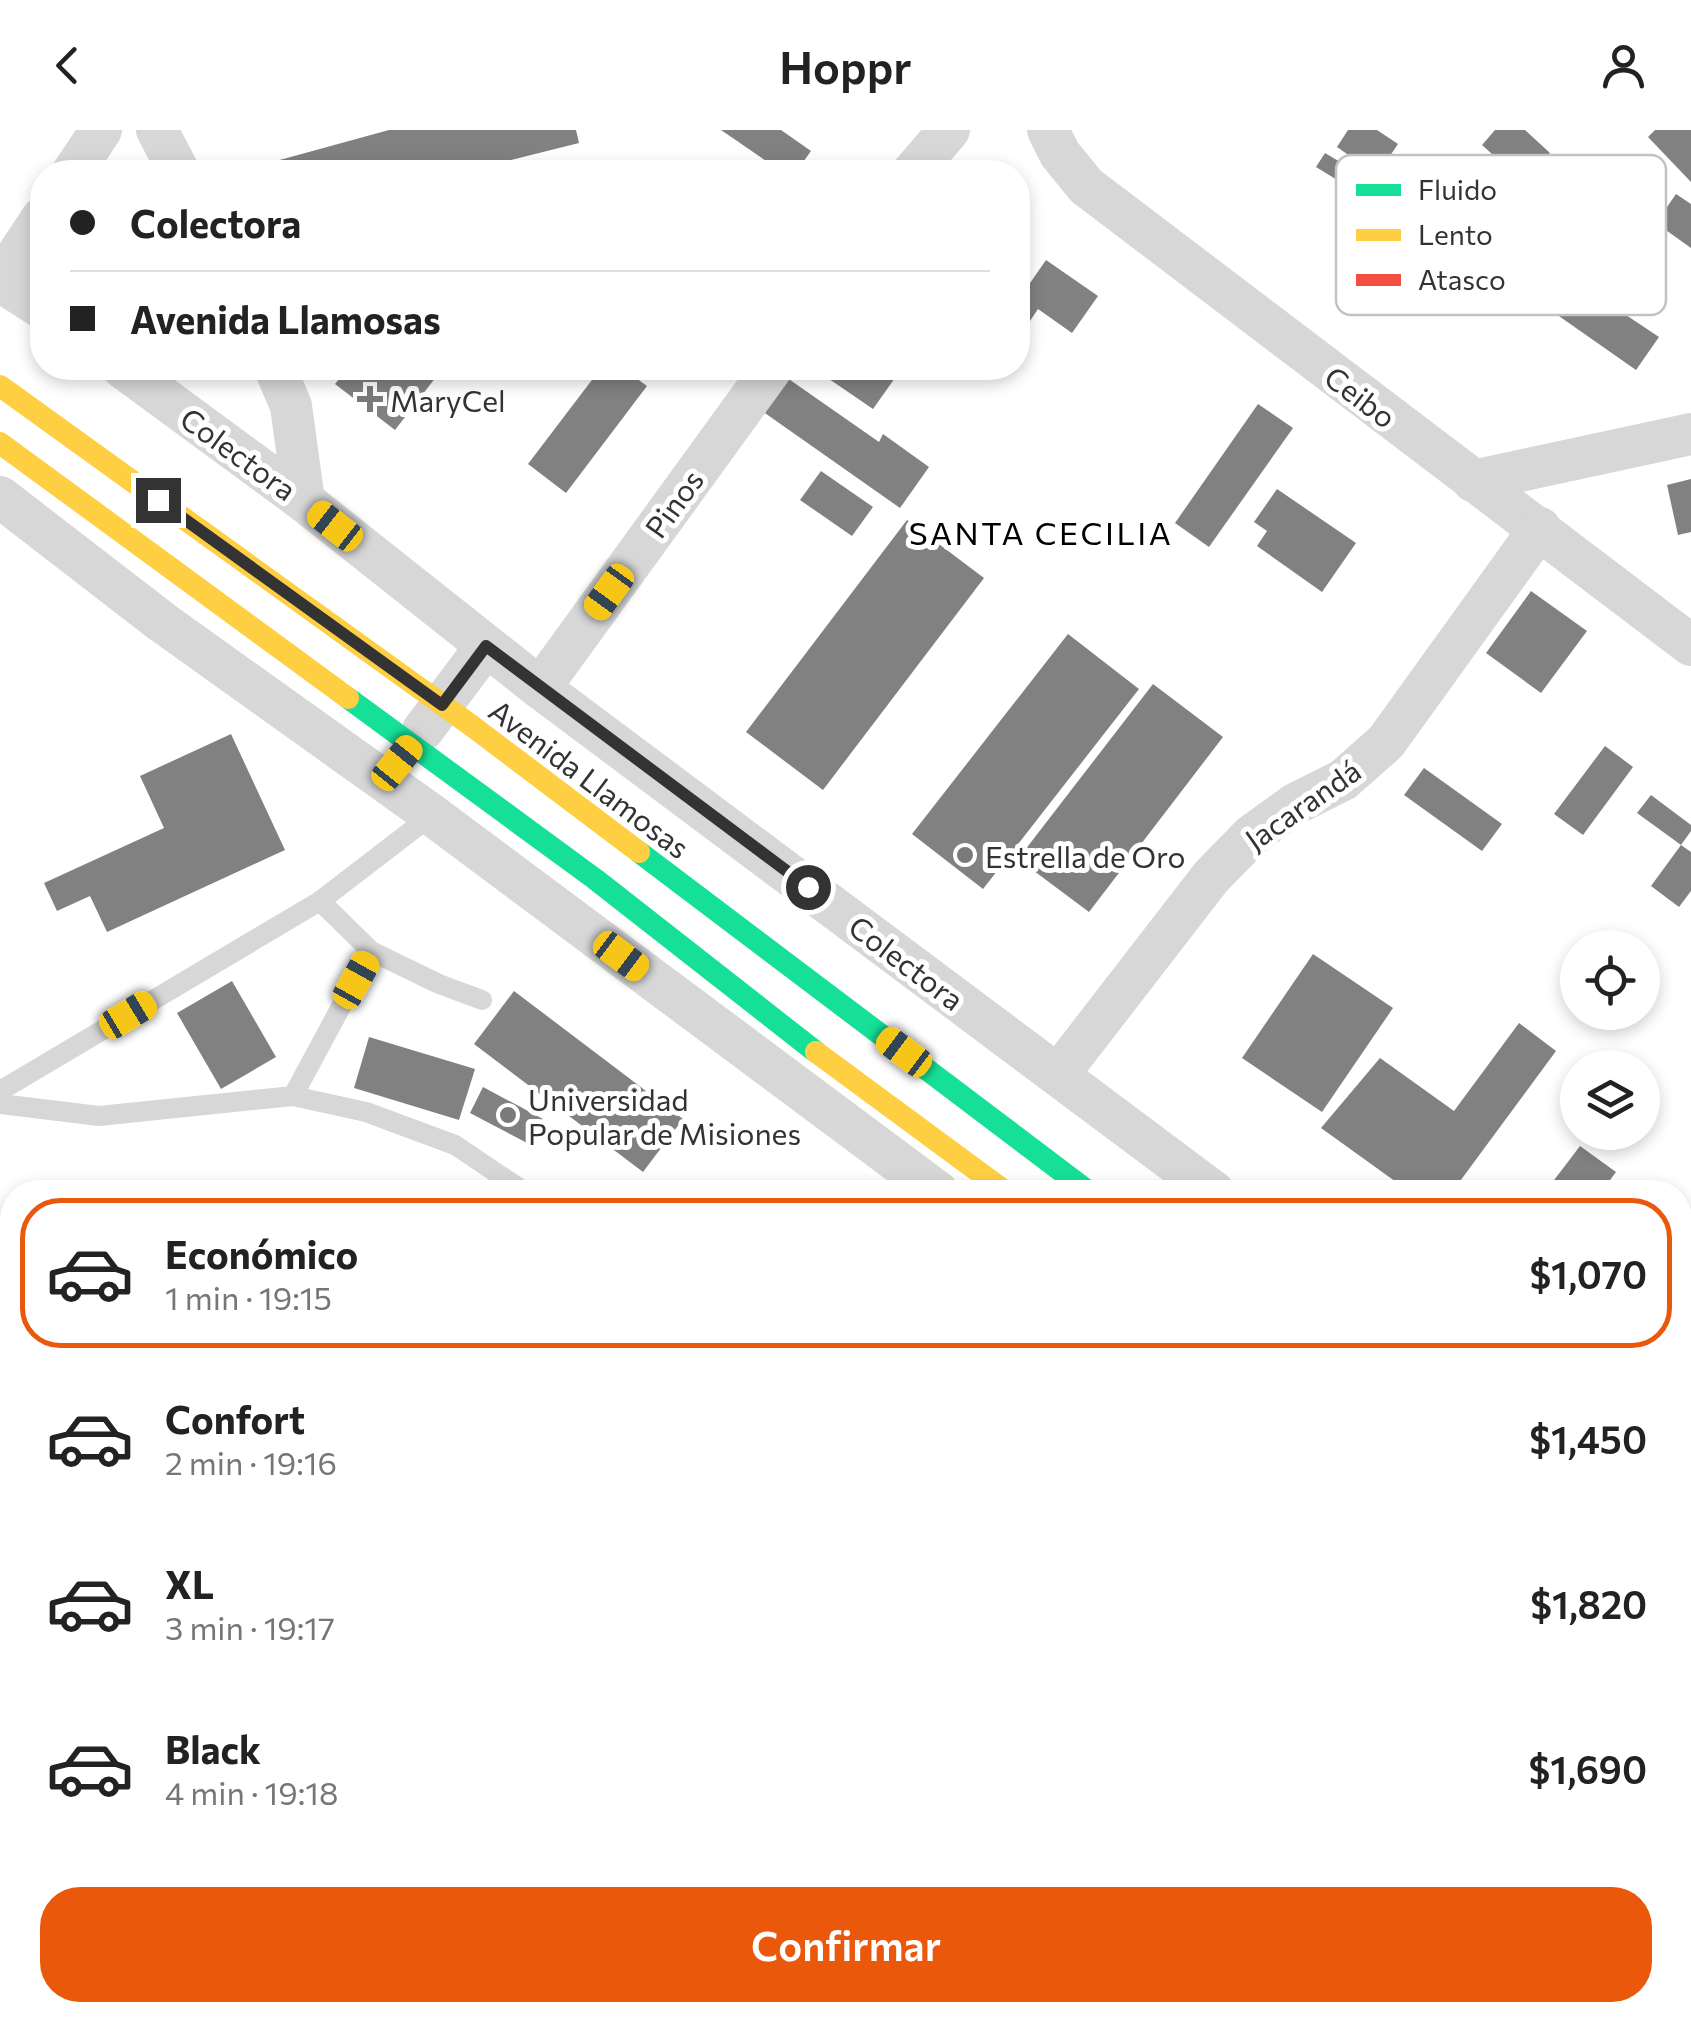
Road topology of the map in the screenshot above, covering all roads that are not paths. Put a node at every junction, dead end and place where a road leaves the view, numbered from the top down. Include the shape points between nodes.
1 (101, 130) edge
2 (157, 130) edge
3 (949, 130) edge
4 (1048, 130) edge
5 (80, 160) edge
6 (172, 160) edge
7 (923, 160) edge
8 (30, 236) edge
9 (0, 281) edge
10 (30, 300) edge
11 (139, 380) edge
12 (280, 380) edge
13 (763, 380) edge
14 (0, 386) edge
15 (1691, 434) edge
16 (0, 443) edge
17 (1473, 481) junction
18 (0, 496) edge
19 (304, 501) junction
20 (1540, 528) junction
21 (1691, 645) edge
22 (486, 646) junction
23 (540, 688) junction
24 (442, 705) junction
25 (412, 745) junction
26 (382, 782) junction
27 (432, 815) junction
28 (320, 901) junction
29 (371, 951) junction
30 (482, 1000) dead end
31 (1058, 1075) junction
32 (0, 1091) edge
33 (293, 1096) junction
34 (0, 1104) edge
35 (507, 1180) edge
36 (922, 1180) edge
37 (990, 1180) edge
38 (1073, 1180) edge
39 (1198, 1180) edge

1 - 5 street
2 - 6 street
3 - 7 street
4 - 17 street, Ceibo via 1086,186
8 - 9 street
9 - 10 street
11 - 19 street, Colectora
12 - 19 street via 291,406
13 - 23 street, Pinos
14 - 24 highway, Avenida Llamosas
15 - 17 street
16 - 25 highway
17 - 20 street, Ceibo
18 - 26 street
19 - 22 street, Colectora
20 - 21 street, Ceibo
20 - 31 street, Jacarandá via 1386,742 1342,780 1252,835
22 - 23 street, Colectora
22 - 24 street
23 - 31 street, Colectora
24 - 25 street
24 - 38 highway, Avenida Llamosas
25 - 26 street
25 - 27 street
25 - 37 highway
26 - 27 street
27 - 28 lane
27 - 36 street
28 - 29 lane
28 - 32 lane
29 - 30 lane
29 - 33 lane
31 - 39 street, Colectora
33 - 34 lane via 99,1116
33 - 35 lane via 366,1112 455,1145

